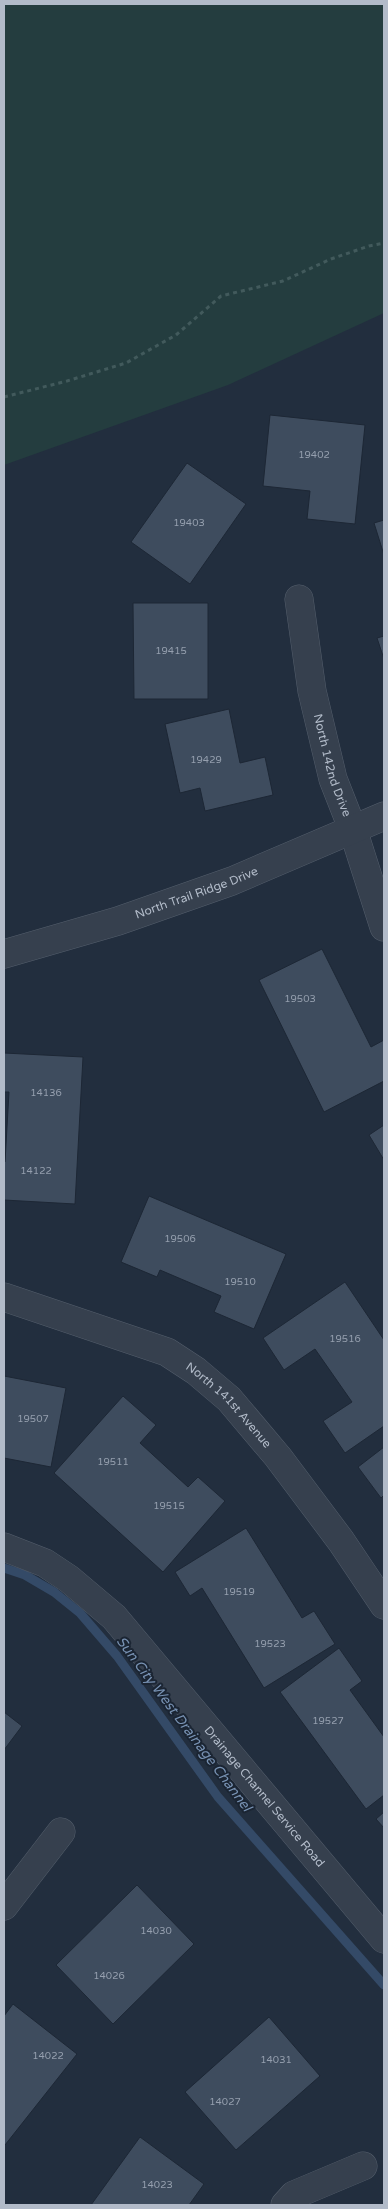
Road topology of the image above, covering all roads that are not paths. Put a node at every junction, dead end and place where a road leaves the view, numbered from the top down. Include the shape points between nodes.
1 (298, 599) dead end
2 (384, 816) edge
3 (353, 830) junction
4 (384, 927) edge
5 (4, 954) edge
6 (4, 1298) edge
7 (4, 1547) edge
8 (384, 1605) edge
9 (61, 1832) dead end
10 (4, 1906) edge
11 (384, 1939) edge
12 (363, 2166) dead end
13 (285, 2205) edge

1 - 3 street, North 142nd Drive via 312,691 333,779
2 - 3 street, North Trail Ridge Drive
3 - 4 street, North 142nd Drive
3 - 5 street, North Trail Ridge Drive via 232,882 118,921
6 - 8 street, North 141st Avenue via 167,1352 196,1371 229,1399 278,1457
7 - 11 street, Drainage Channel Service Road via 45,1563 114,1617
9 - 10 street
12 - 13 street via 294,2195

